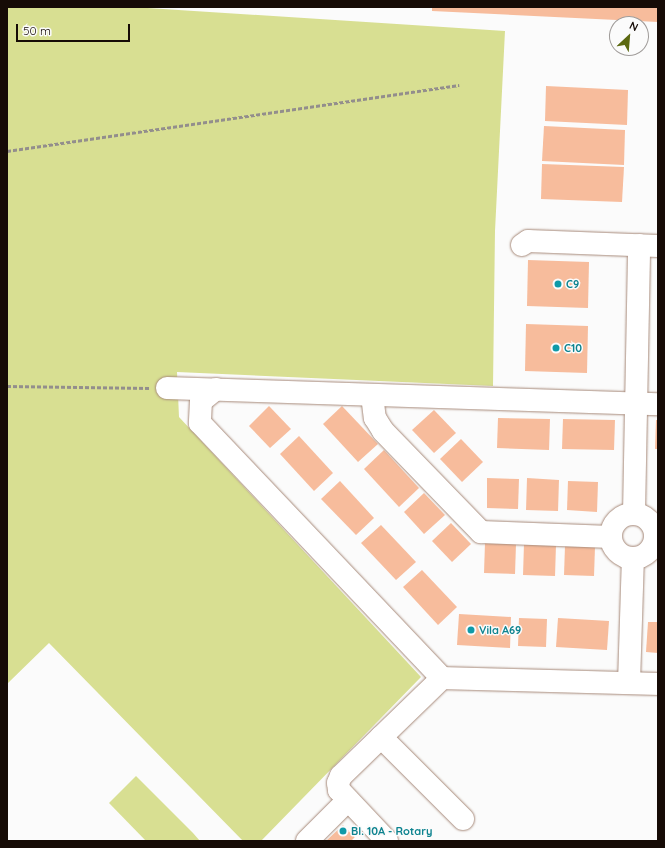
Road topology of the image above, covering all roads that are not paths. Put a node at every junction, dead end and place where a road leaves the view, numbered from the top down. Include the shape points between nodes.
1 (522, 245) dead end
2 (648, 245) edge
3 (167, 388) road end
4 (216, 389) junction
5 (372, 395) junction
6 (637, 404) junction
7 (658, 404) edge
8 (634, 514) junction
9 (611, 537) junction
10 (657, 538) edge
11 (633, 559) junction
12 (442, 678) junction
13 (628, 683) junction
14 (658, 684) edge
15 (381, 737) junction
16 (348, 800) junction
17 (463, 819) dead end
18 (307, 841) edge
19 (387, 841) edge

1 - 2 street via 528,241
2 - 6 street
3 - 4 street
4 - 5 street
4 - 12 street via 201,401 200,423
5 - 6 street
5 - 9 street via 375,418 383,431 481,532
6 - 7 street
6 - 8 street
8 - 9 street via 620,518
8 - 10 street via 652,524
9 - 11 street via 615,550
10 - 11 street via 650,551
11 - 13 street
12 - 13 street
12 - 15 street
13 - 14 street
15 - 16 street via 341,776 339,790
15 - 17 street
16 - 18 street
16 - 19 street

